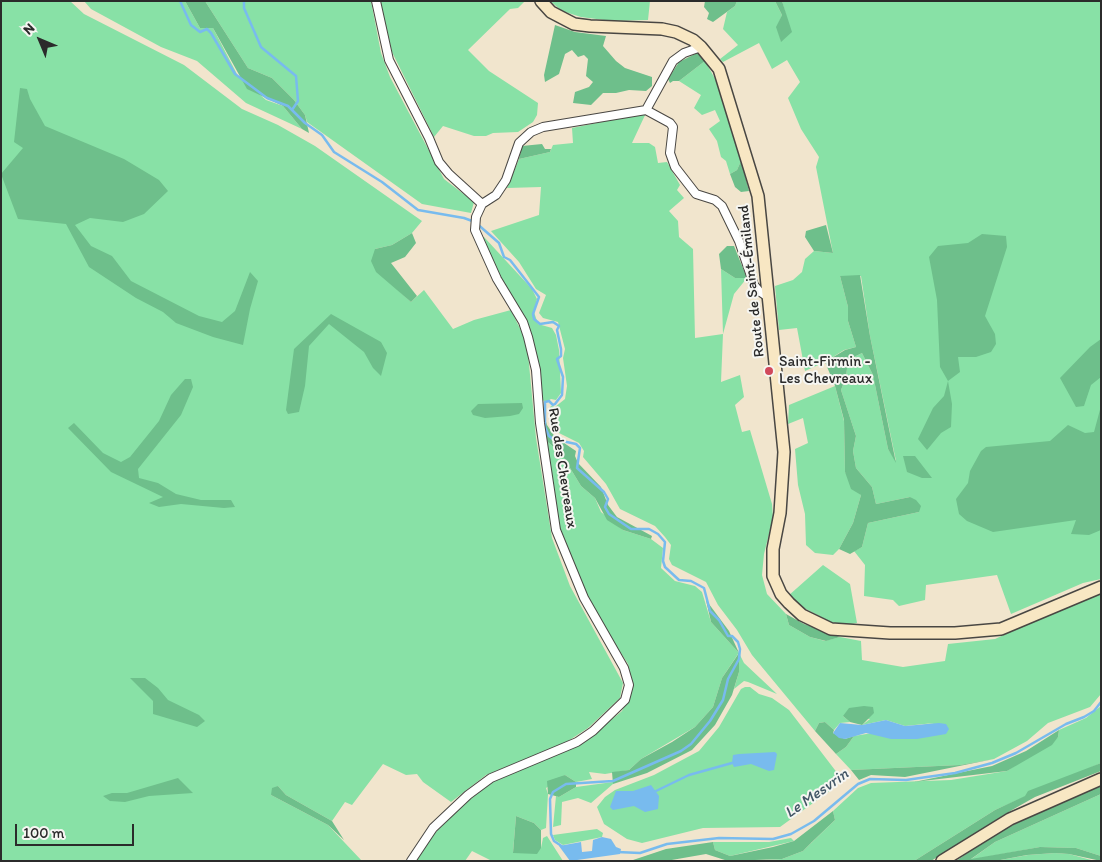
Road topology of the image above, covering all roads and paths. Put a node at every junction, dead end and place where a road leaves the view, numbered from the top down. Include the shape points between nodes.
1 (376, 1) edge
2 (541, 1) edge
3 (701, 47) junction
4 (646, 110) junction
5 (482, 204) junction
6 (768, 297) junction
7 (1101, 587) edge
8 (1101, 779) edge
9 (411, 861) edge
10 (942, 861) edge

1 - 5 street via 389,60 439,162
2 - 3 main road, Route de Saint-Émiland via 552,12 574,24 662,29 693,40
3 - 4 street via 673,61
3 - 6 main road, Route de Saint-Émiland via 719,69 758,196
4 - 5 street via 543,127 531,132 519,143 501,188
4 - 6 street via 673,127 670,153 675,167 696,194 715,200 722,206 754,284
5 - 9 street, Rue des Chevreaux via 475,227 484,253 523,322 536,370 540,423 556,530 584,598 624,668 629,685 625,700 577,742 492,778 468,795 433,828
6 - 7 main road, Route de Saint-Émiland via 784,452 773,576 789,603 818,624 847,632 955,633 1001,629
8 - 10 main road via 1010,818

